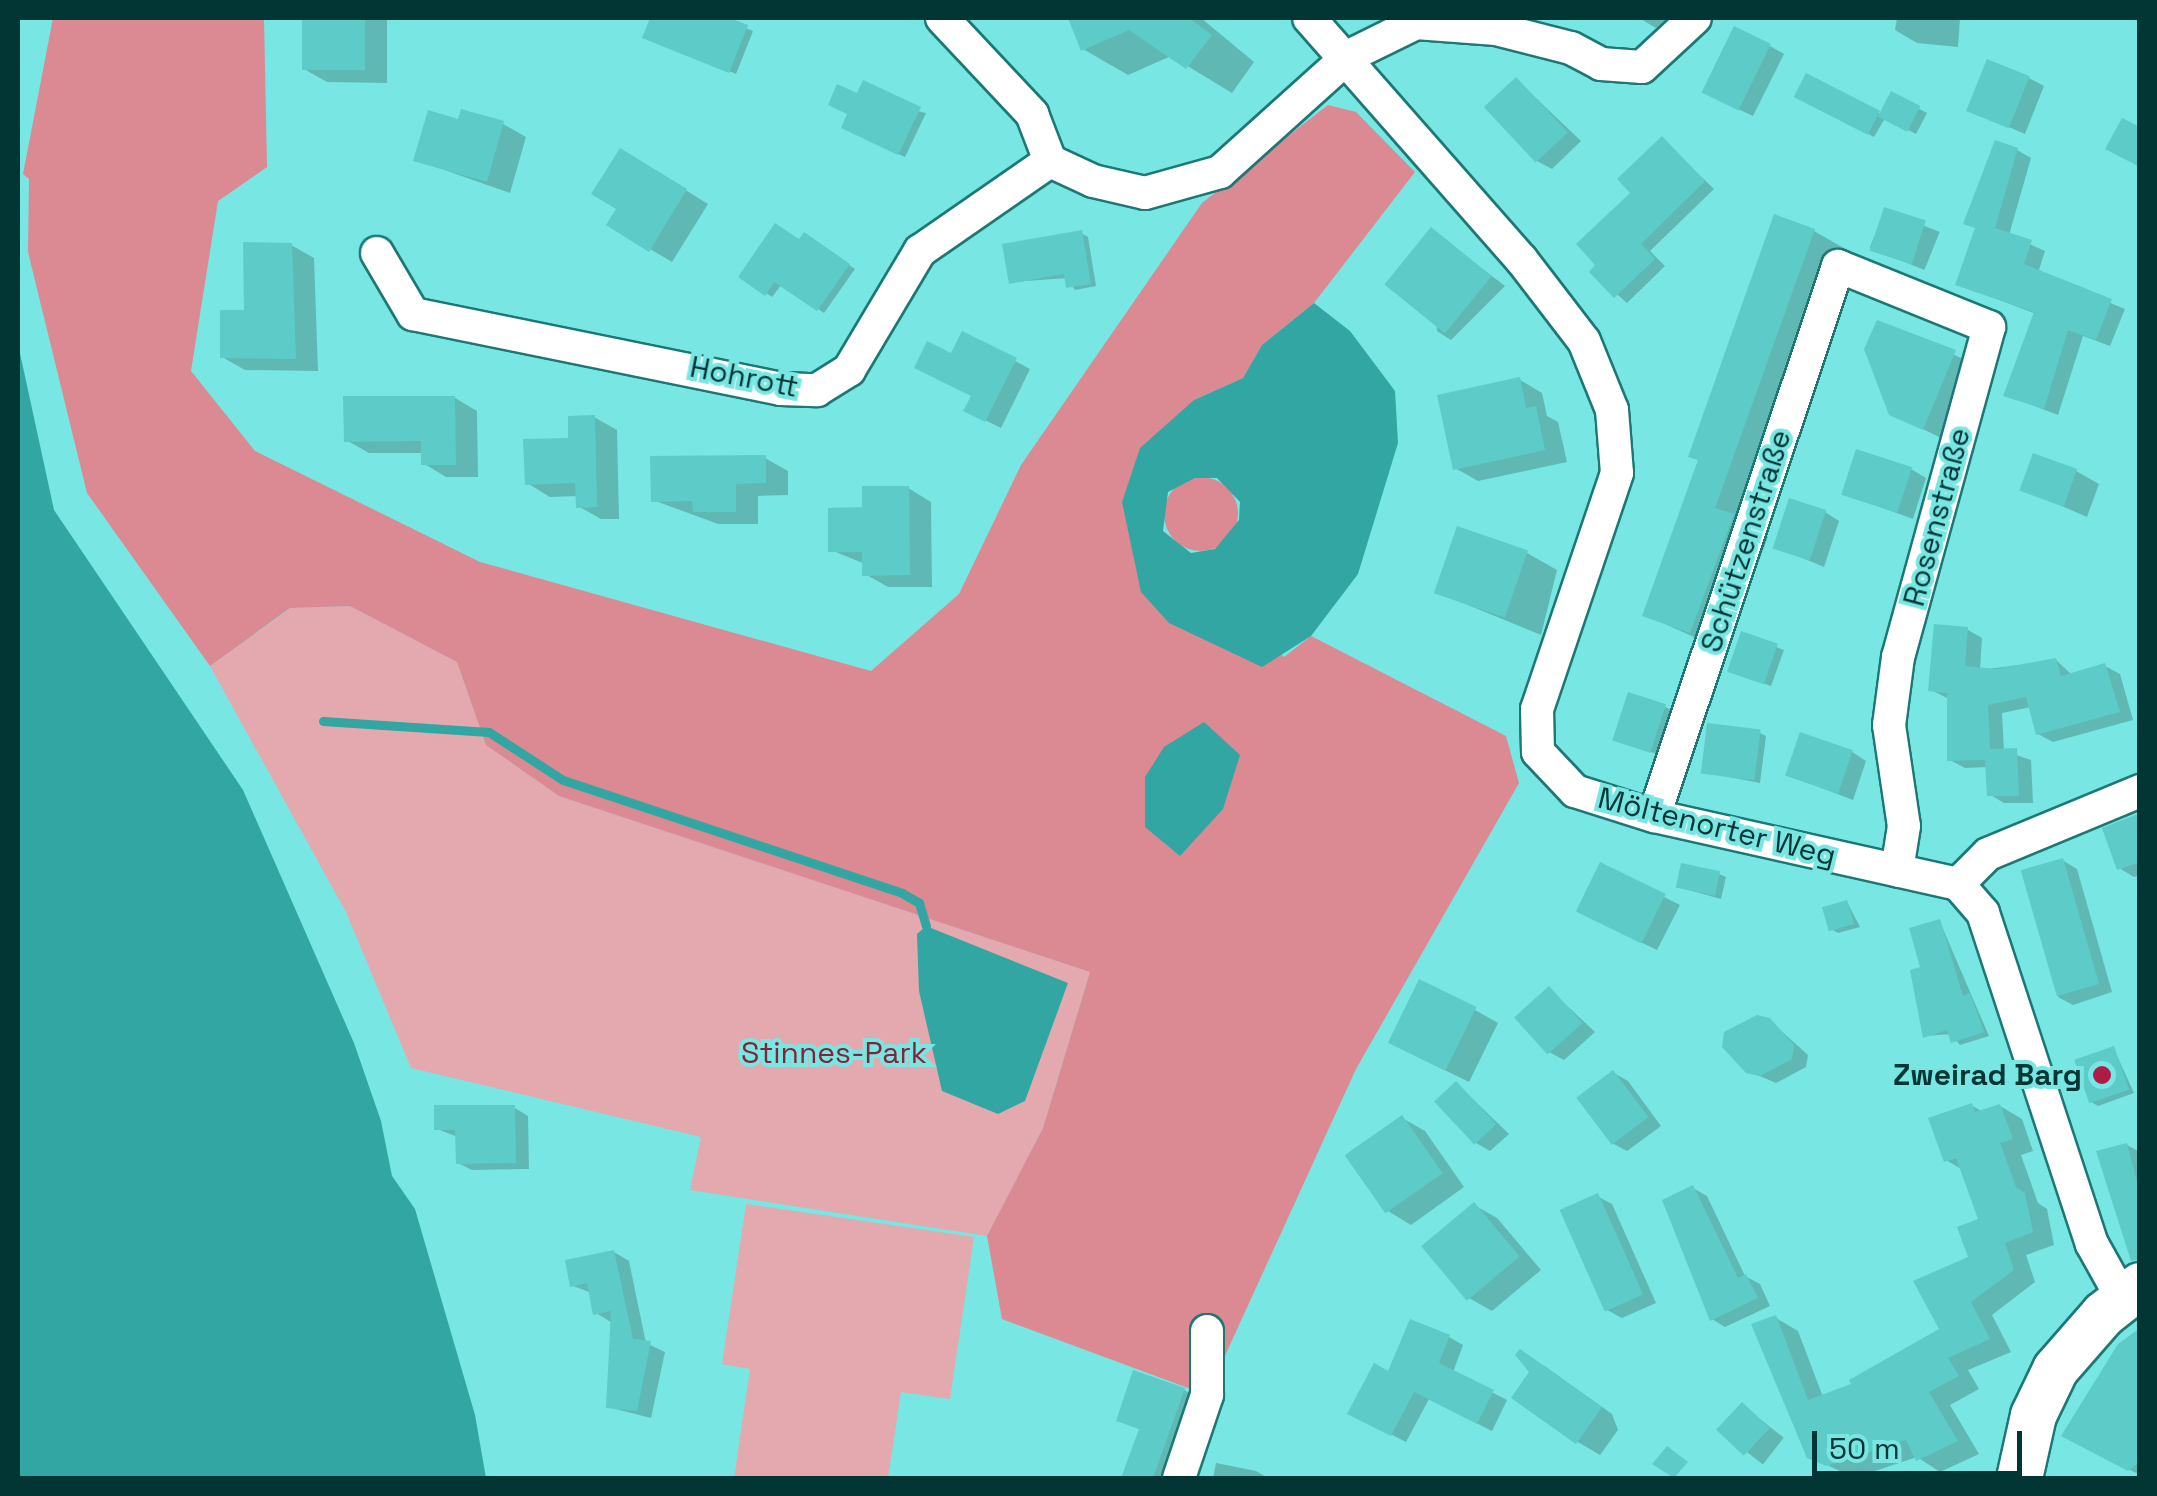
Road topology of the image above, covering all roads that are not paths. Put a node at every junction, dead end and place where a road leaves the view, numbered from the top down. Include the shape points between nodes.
1 (942, 18) edge
2 (1309, 18) edge
3 (1695, 18) edge
4 (1349, 56) junction
5 (1050, 161) junction
6 (376, 254) dead end
7 (1838, 266) joint
8 (2140, 791) edge
9 (1654, 816) junction
10 (1897, 870) junction
11 (1958, 884) junction
12 (2131, 1292) edge
13 (1207, 1331) dead end
14 (1179, 1478) edge
15 (2019, 1478) edge

1 - 5 street via 1032,114
2 - 4 street, Möltenorter Weg
3 - 4 street via 1642,68 1601,64 1571,48 1464,25 1416,23
4 - 5 street via 1220,172 1146,193 1092,181
4 - 9 street, Möltenorter Weg via 1521,259 1591,358 1612,410 1618,473 1537,709 1538,752 1575,791
5 - 6 street, Hohrott via 920,251 849,370 817,390 781,389 414,314
7 - 9 street, Schützenstraße
7 - 10 street, Rosenstraße via 1989,327 1898,657 1889,725 1904,826
8 - 11 street via 1988,854
9 - 10 street, Möltenorter Weg
10 - 11 street, Möltenorter Weg
11 - 12 street via 1983,912 2092,1244
12 - 15 street via 2049,1380 2033,1414
13 - 14 street via 1207,1394

